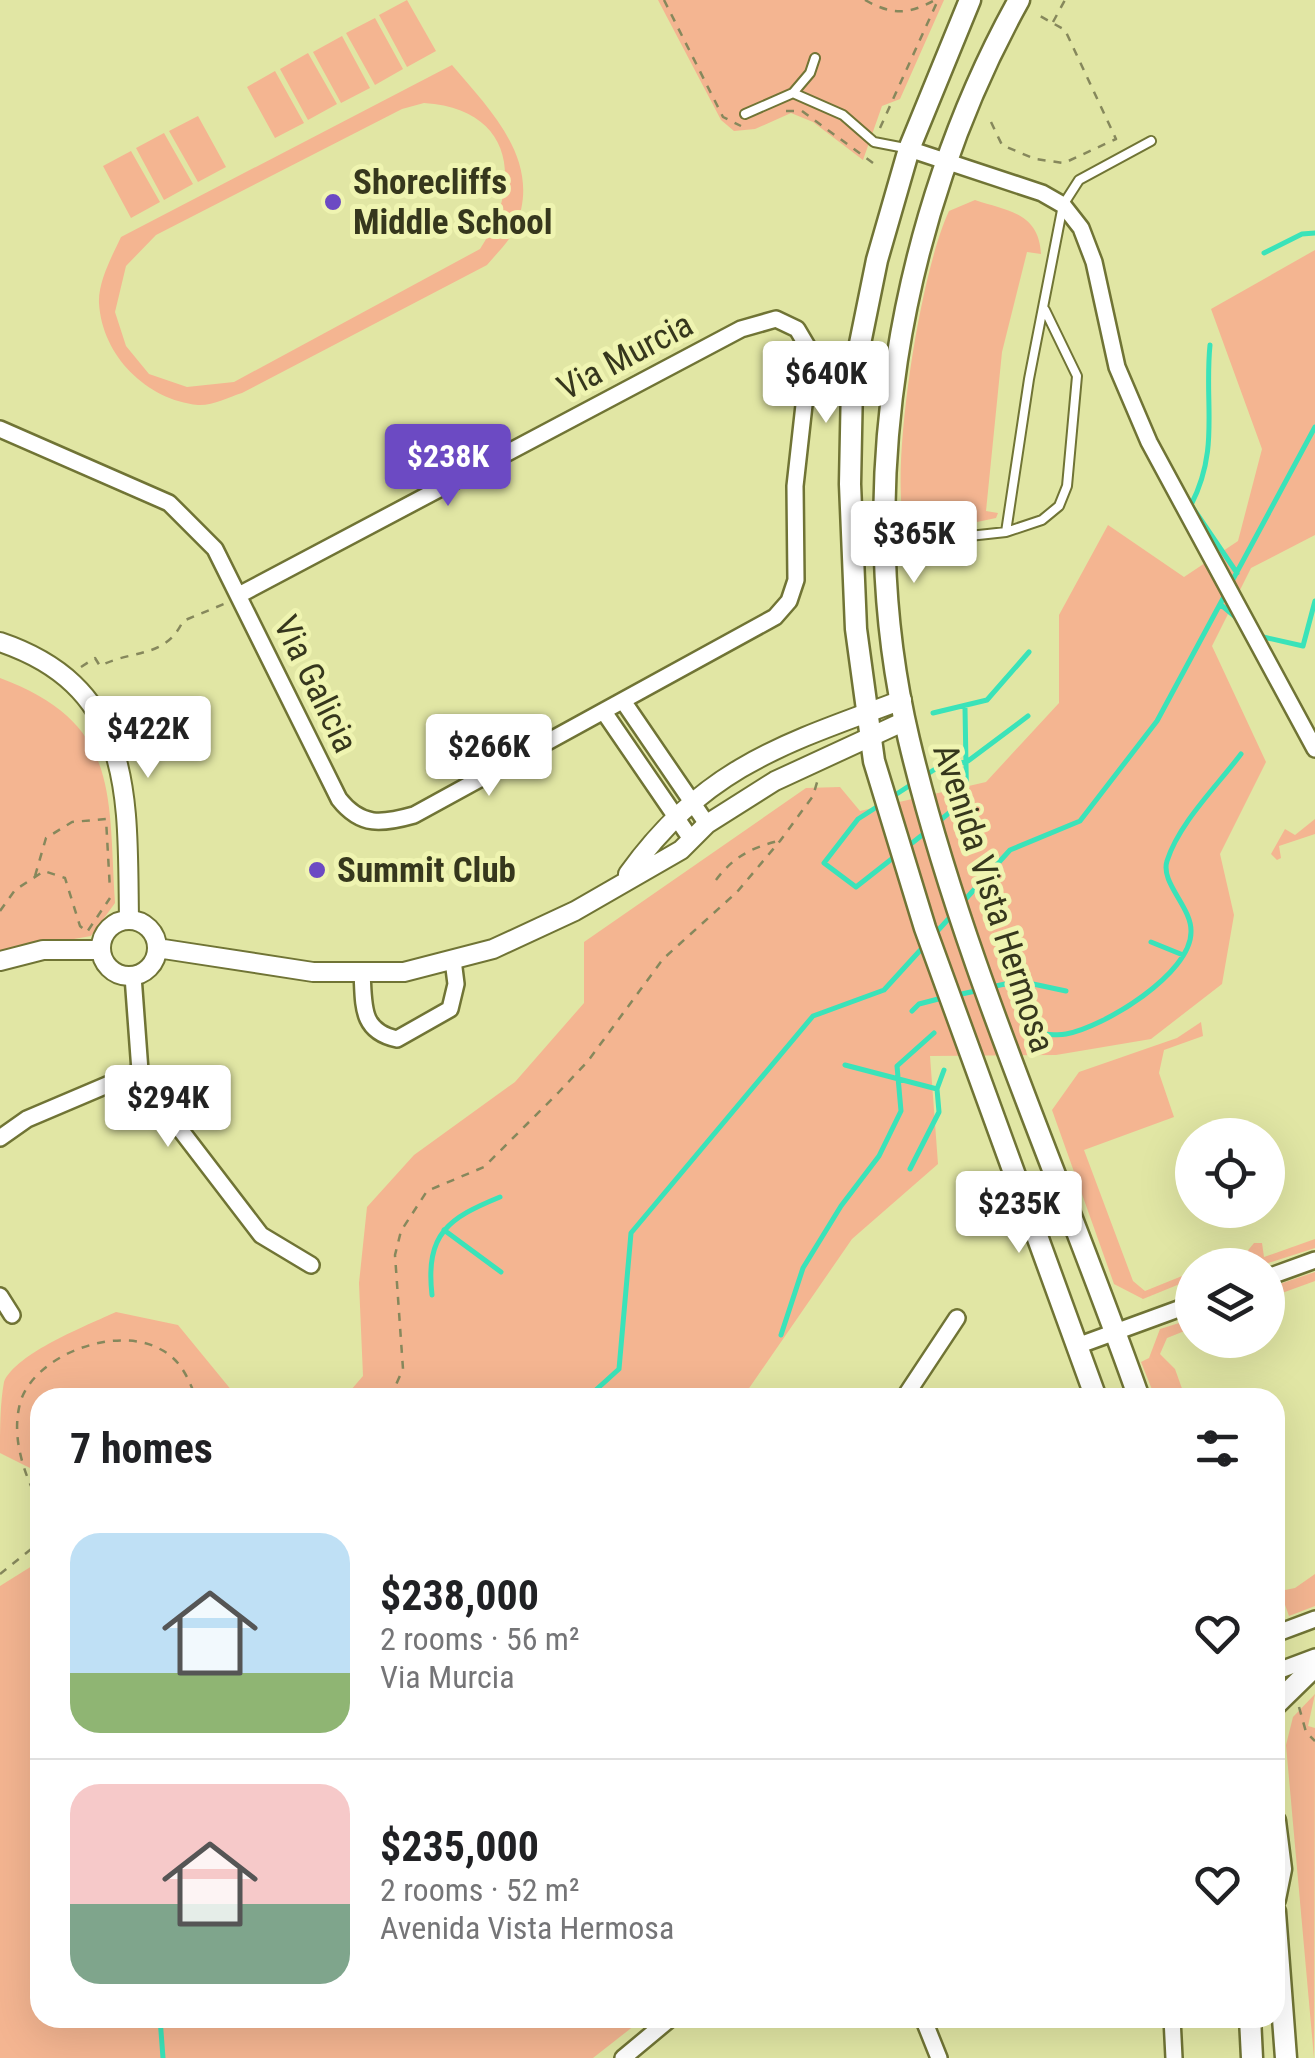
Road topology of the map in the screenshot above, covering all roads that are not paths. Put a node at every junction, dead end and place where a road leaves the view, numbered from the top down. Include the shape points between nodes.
1 (970, 0) edge
2 (1019, 0) edge
3 (815, 58) dead end
4 (792, 92) junction
5 (745, 114) dead end
6 (1152, 141) dead end
7 (910, 149) junction
8 (948, 162) junction
9 (1063, 204) junction
10 (1045, 309) junction
11 (776, 319) joint
12 (0, 429) edge
13 (1006, 532) junction
14 (886, 546) junction
15 (240, 595) junction
16 (0, 642) edge
17 (623, 701) junction
18 (904, 711) junction
19 (604, 712) junction
20 (867, 713) junction
21 (1315, 749) edge
22 (872, 751) junction
23 (694, 800) junction
24 (675, 816) junction
25 (707, 824) junction
26 (691, 840) junction
27 (624, 879) junction
28 (129, 919) junction
29 (157, 948) junction
30 (100, 950) junction
31 (453, 960) junction
32 (0, 962) edge
33 (362, 972) junction
34 (133, 976) junction
35 (140, 1071) junction
36 (0, 1138) edge
37 (1315, 1260) edge
38 (311, 1265) dead end
39 (1285, 1271) edge
40 (0, 1296) edge
41 (1175, 1310) edge
42 (12, 1314) dead end
43 (957, 1318) dead end
44 (1116, 1332) junction
45 (1077, 1346) junction
46 (911, 1388) edge
47 (1092, 1388) edge
48 (1136, 1388) edge
49 (1315, 1618) edge
50 (1285, 1630) edge
51 (1315, 1657) edge
52 (1315, 1666) edge
53 (1285, 1668) edge
54 (1285, 1694) edge
55 (658, 2028) edge
56 (927, 2028) edge
57 (1172, 2028) edge
58 (1250, 2028) edge
59 (1284, 2028) edge
60 (623, 2058) edge
61 (939, 2058) edge
62 (1174, 2058) edge
63 (1252, 2058) edge
64 (1286, 2058) edge

1 - 7 main road, Avenida Vista Hermosa
2 - 8 main road, Avenida Vista Hermosa via 991,50
3 - 4 lane
4 - 5 lane
4 - 7 lane via 843,115 874,142
6 - 9 lane via 1078,180
7 - 8 street
7 - 20 main road, Avenida Vista Hermosa via 877,260 852,383 856,630
8 - 9 street
8 - 14 main road, Avenida Vista Hermosa via 904,318 885,476
9 - 10 lane
9 - 21 street via 1094,262 1118,368 1149,442
10 - 13 lane
10 - 13 lane via 1077,376 1067,486 1059,506 1042,520
11 - 15 street, Via Murcia via 740,329
11 - 17 street, Via Galicia via 797,330 810,351 795,486 796,580 789,600 774,618
12 - 15 street, Via Galicia via 169,502 216,549
13 - 14 lane
14 - 18 main road, Avenida Vista Hermosa
15 - 19 street, Via Galicia via 339,800 352,816 370,823 414,815
16 - 28 street via 30,652 68,678 105,724 121,765
17 - 19 street, Via Galicia
17 - 23 street
18 - 20 street
18 - 22 street
18 - 44 main road, Avenida Vista Hermosa via 941,861
19 - 24 street
20 - 22 main road, Avenida Vista Hermosa
20 - 23 street via 776,746
22 - 25 street via 774,781
22 - 45 main road, Avenida Vista Hermosa via 925,928
23 - 24 street
23 - 25 street
24 - 26 street
24 - 27 street
25 - 26 street
26 - 27 street
27 - 31 street via 575,911
28 - 29 street via 151,930
28 - 30 street via 110,926
29 - 33 street via 313,972
29 - 34 street via 147,969
30 - 32 street via 43,950
30 - 34 street via 108,967
31 - 33 street via 404,972
31 - 33 street via 450,1009 398,1040 367,1024
34 - 35 street
35 - 36 street via 27,1118
35 - 38 street via 262,1235
37 - 39 street
40 - 42 street
41 - 44 street
43 - 46 street
44 - 45 street
44 - 48 main road, Avenida Vista Hermosa
45 - 47 main road, Avenida Vista Hermosa
49 - 50 street
51 - 53 street
52 - 54 main road
55 - 60 street
56 - 61 street
57 - 62 street
58 - 63 main road
59 - 64 main road

